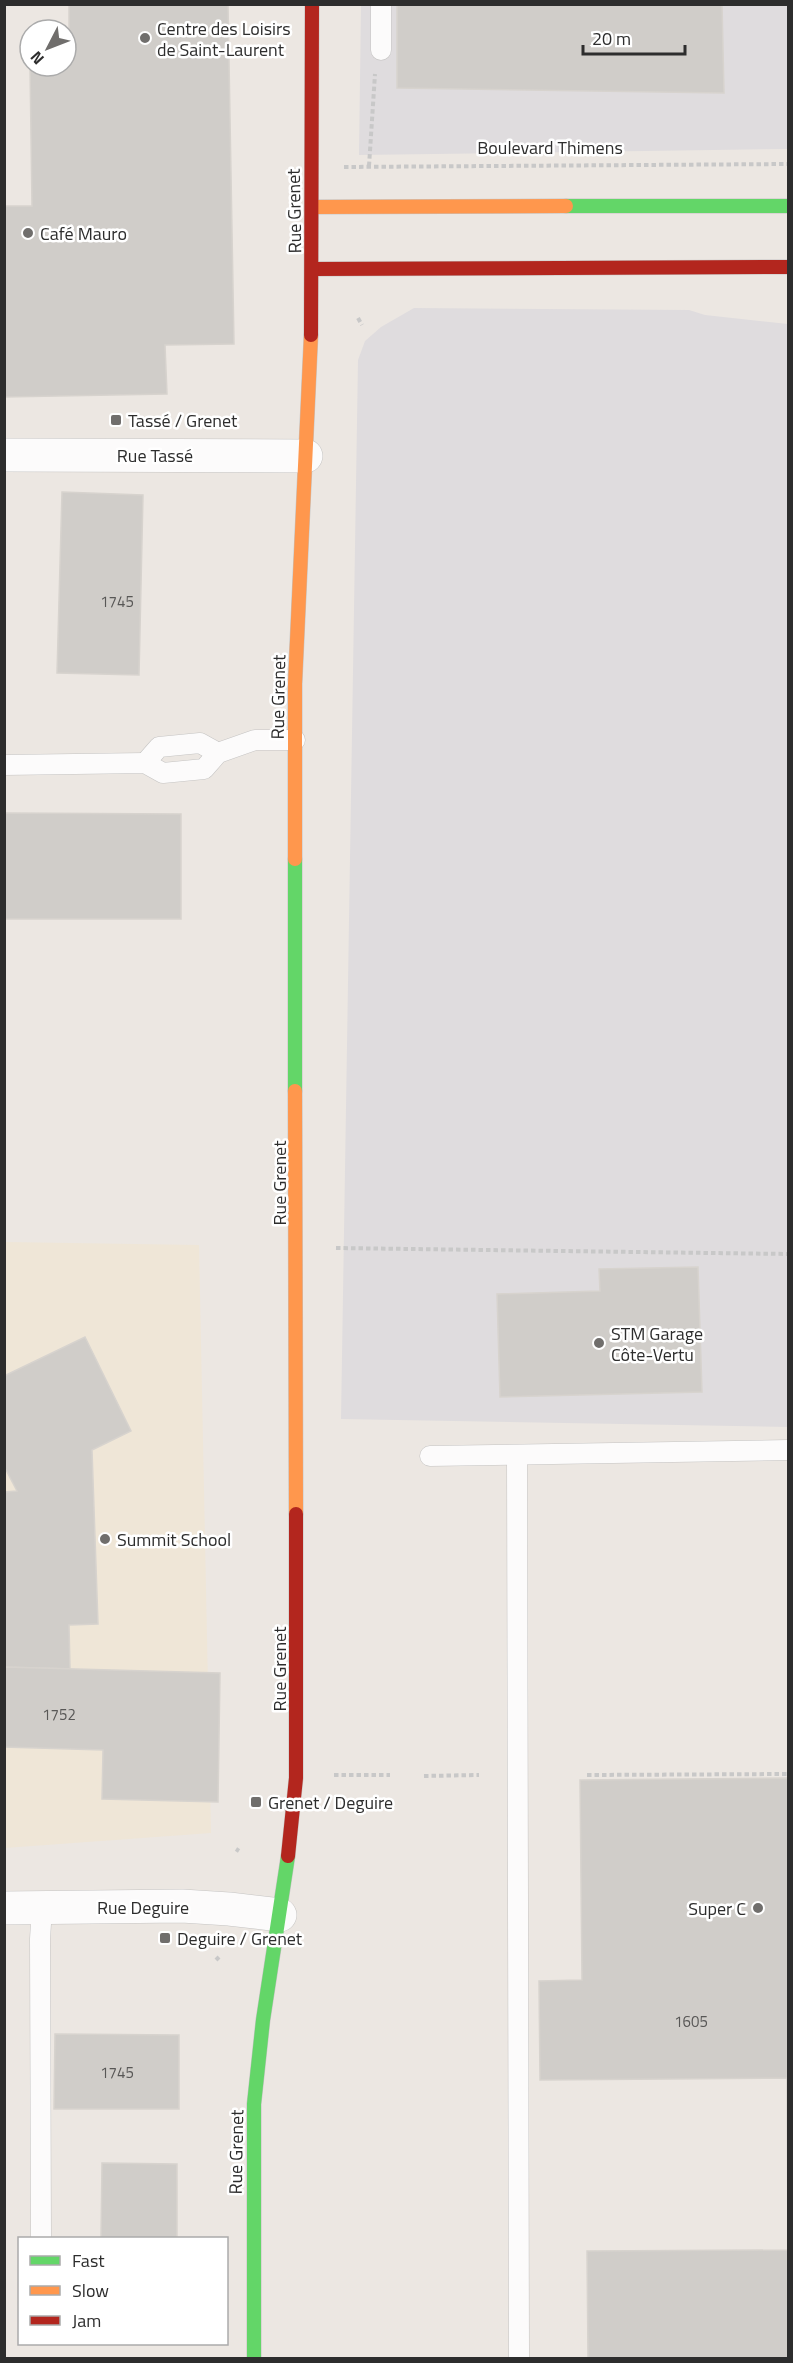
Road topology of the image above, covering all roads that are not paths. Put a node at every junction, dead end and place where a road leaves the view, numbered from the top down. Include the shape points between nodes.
1 (312, 4) edge
2 (381, 4) edge
3 (381, 50) road end
4 (789, 206) edge
5 (312, 207) junction
6 (789, 267) edge
7 (312, 269) junction
8 (4, 454) edge
9 (306, 456) junction
10 (295, 740) junction
11 (218, 753) junction
12 (145, 763) junction
13 (4, 765) edge
14 (789, 1450) edge
15 (517, 1455) junction
16 (430, 1456) dead end
17 (4, 1908) edge
18 (42, 1908) junction
19 (280, 1915) junction
20 (41, 2237) edge
21 (254, 2358) edge
22 (519, 2358) edge

1 - 5 street, Rue Grenet
2 - 3 lane
4 - 5 street
5 - 7 street, Rue Grenet
6 - 7 street
7 - 9 street, Rue Grenet
8 - 9 street, Rue Tassé
9 - 10 street, Rue Grenet
10 - 11 lane via 255,740
10 - 19 street, Rue Grenet via 297,1720 295,1788
11 - 12 lane via 200,742 159,747
11 - 12 lane via 204,769 163,774
12 - 13 lane
14 - 15 lane
15 - 16 lane
15 - 22 lane
17 - 18 street, Rue Deguire
18 - 19 street, Rue Deguire via 182,1906
18 - 20 lane
19 - 21 street, Rue Grenet via 254,2104

